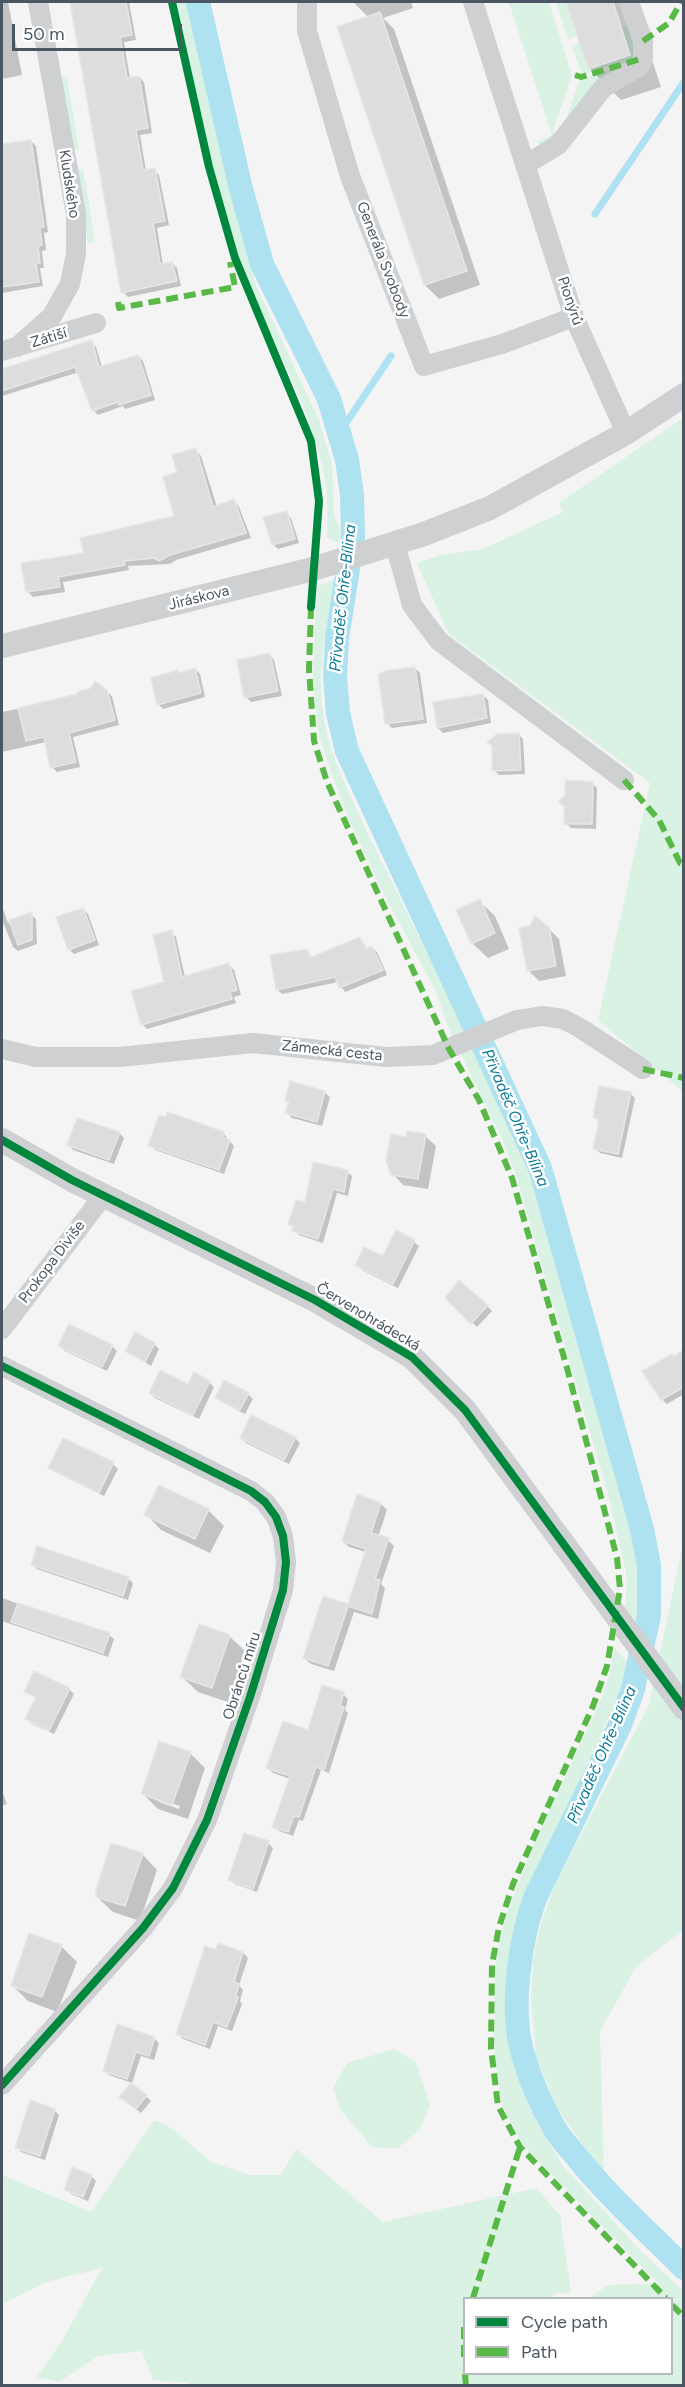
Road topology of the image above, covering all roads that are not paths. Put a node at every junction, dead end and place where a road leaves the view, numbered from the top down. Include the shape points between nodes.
1 (38, 2) edge
2 (307, 2) edge
3 (473, 2) edge
4 (629, 2) edge
5 (525, 165) junction
6 (574, 317) junction
7 (96, 323) dead end
8 (9, 349) edge
9 (684, 395) edge
10 (626, 433) junction
11 (391, 544) junction
12 (2, 646) edge
13 (624, 780) dead end
14 (2, 1049) edge
15 (643, 1069) dead end
16 (2, 1140) edge
17 (103, 1196) junction
18 (2, 1329) edge
19 (2, 1366) edge
20 (684, 1708) edge
21 (2, 2085) edge

1 - 8 street, Kludského via 76,214 76,254 70,284 52,316
2 - 6 street, Generála Svobody via 307,31 350,176 424,366 502,344
3 - 5 street, Pionýrů
4 - 5 street via 643,41 640,66 603,88 558,146
5 - 6 street, Pionýrů
6 - 10 street, Pionýrů
7 - 8 street, Zátiší
9 - 10 street, Jiráskova
10 - 11 street, Jiráskova via 489,508
11 - 12 street, Jiráskova via 320,567
11 - 13 street via 412,605 439,641
14 - 15 street, Zámecká cesta via 36,1057 120,1057 253,1043 386,1057 433,1055 503,1025 542,1016 563,1019
16 - 17 street, Červenohrádecká
17 - 18 street, Prokopa Diviše
17 - 20 street, Červenohrádecká via 315,1300 412,1357 465,1410
19 - 21 street, Obránců míru via 251,1491 276,1517 286,1562 283,1590 250,1698 207,1820 173,1888 143,1928

